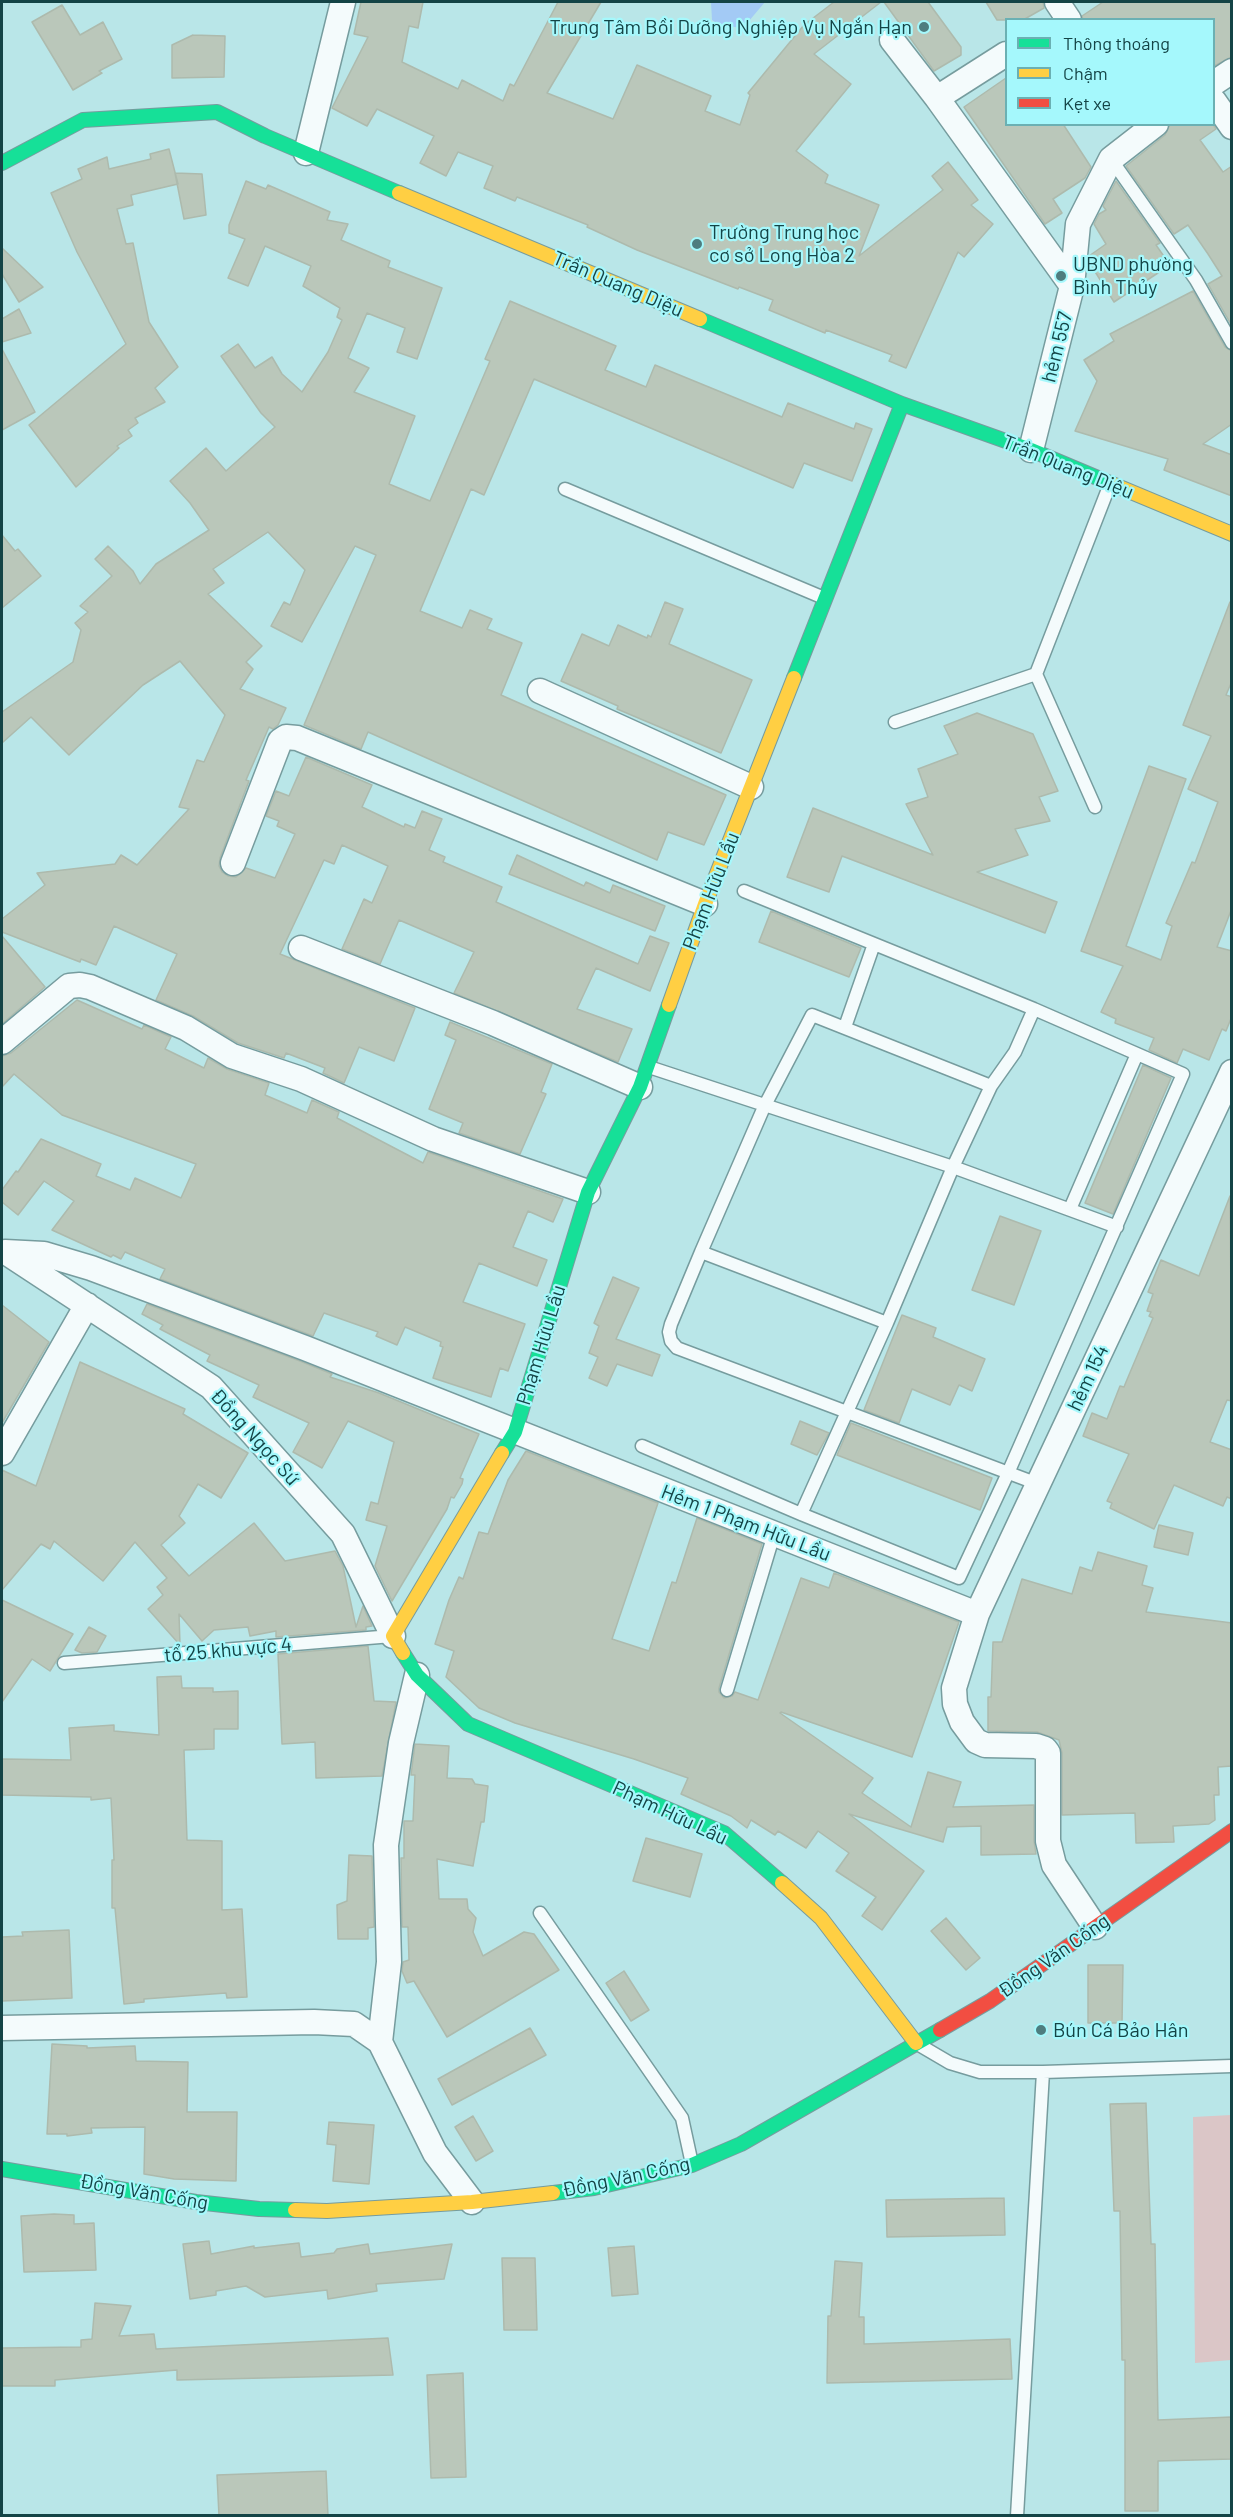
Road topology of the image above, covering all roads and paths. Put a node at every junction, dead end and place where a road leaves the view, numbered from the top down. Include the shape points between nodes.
1 (343, 2) edge
2 (892, 40) dead end
3 (1005, 55) edge
4 (1232, 71) edge
5 (1215, 82) edge
6 (937, 98) junction
7 (1215, 102) edge
8 (1151, 126) edge
9 (1232, 127) edge
10 (306, 153) junction
11 (2, 163) edge
12 (1106, 168) junction
13 (1072, 286) junction
14 (1232, 344) edge
15 (902, 404) junction
16 (1031, 450) junction
17 (1110, 483) junction
18 (565, 489) dead end
19 (1232, 534) edge
20 (825, 598) junction
21 (1036, 674) junction
22 (540, 691) dead end
23 (895, 722) dead end
24 (751, 787) junction
25 (1095, 807) dead end
26 (233, 863) dead end
27 (744, 891) dead end
28 (705, 904) junction
29 (874, 944) junction
30 (301, 948) dead end
31 (1034, 1009) junction
32 (845, 1027) junction
33 (2, 1042) edge
34 (1137, 1054) junction
35 (1232, 1072) edge
36 (644, 1077) junction
37 (991, 1086) junction
38 (764, 1107) junction
39 (953, 1167) junction
40 (588, 1192) junction
41 (1070, 1209) junction
42 (1117, 1227) junction
43 (3, 1250) edge
44 (701, 1252) junction
45 (87, 1305) junction
46 (887, 1323) junction
47 (847, 1412) junction
48 (515, 1432) junction
49 (642, 1446) dead end
50 (2, 1453) edge
51 (1008, 1473) junction
52 (1038, 1484) junction
53 (801, 1514) junction
54 (774, 1534) junction
55 (977, 1614) junction
56 (393, 1636) junction
57 (64, 1663) dead end
58 (417, 1675) junction
59 (727, 1690) dead end
60 (1232, 1831) edge
61 (540, 1913) dead end
62 (1095, 1927) junction
63 (2, 2028) edge
64 (380, 2042) junction
65 (916, 2043) junction
66 (1232, 2066) edge
67 (1043, 2072) junction
68 (692, 2165) junction
69 (2, 2169) edge
70 (472, 2202) junction
71 (1017, 2516) edge

1 - 10 street
2 - 6 street
3 - 6 street
4 - 5 street
6 - 13 street
7 - 9 street
8 - 12 street
10 - 11 street, Trần Quang Diệu via 216,112 82,120
10 - 15 street, Trần Quang Diệu
12 - 13 street, hẻm 557 via 1078,224
12 - 14 lane via 1196,280
13 - 16 street, hẻm 557
15 - 16 street, Trần Quang Diệu
15 - 20 street, Phạm Hữu Lầu
16 - 17 street, Trần Quang Diệu
17 - 19 street, Trần Quang Diệu
17 - 21 lane
18 - 20 lane
20 - 24 street, Phạm Hữu Lầu
21 - 23 lane
21 - 25 lane
22 - 24 street
24 - 28 street, Phạm Hữu Lầu
26 - 28 street via 277,747 286,737 297,738
27 - 29 lane
28 - 36 street, Phạm Hữu Lầu
29 - 31 lane
29 - 32 lane
30 - 36 street
31 - 34 lane
31 - 37 lane via 1015,1052
32 - 37 lane
32 - 38 lane via 812,1015
33 - 40 street via 69,986 90,987 186,1028 232,1056 301,1079 434,1139
34 - 41 lane
34 - 42 lane via 1183,1074
35 - 52 street, hẻm 154
36 - 38 lane
36 - 40 street, Phạm Hữu Lầu
37 - 39 lane
38 - 39 lane
38 - 44 lane
39 - 41 lane
39 - 46 lane
40 - 48 street, Phạm Hữu Lầu
41 - 42 lane
42 - 51 lane
43 - 45 street, Đồng Ngọc Sứ
43 - 48 street, Hẻm 1 Phạm Hữu Lầu via 44,1254 91,1268
44 - 46 lane
44 - 47 lane via 671,1324 671,1341 678,1348
45 - 50 street
45 - 56 street, Đồng Ngọc Sứ via 211,1387 343,1534
46 - 47 lane
47 - 51 lane
47 - 53 lane
48 - 54 street, Hẻm 1 Phạm Hữu Lầu
48 - 56 street, Phạm Hữu Lầu
49 - 53 lane
51 - 52 lane
51 - 53 lane via 959,1578
52 - 55 street, hẻm 154
54 - 55 street, Hẻm 1 Phạm Hữu Lầu
54 - 59 lane
55 - 62 street, hẻm 154 via 954,1688 955,1704 976,1741 985,1745 1036,1746 1048,1753 1048,1841 1054,1865
56 - 57 lane, tổ 25 khu vực 4
56 - 58 street, Phạm Hữu Lầu
58 - 64 street via 401,1743 386,1845 389,1962
58 - 65 street, Phạm Hữu Lầu via 468,1724 723,1833 821,1918
60 - 62 street, Đồng Văn Cống
61 - 68 lane via 682,2118
62 - 65 street, Đồng Văn Cống via 990,2001
63 - 64 street via 314,2022 354,2024
64 - 70 street via 435,2153
65 - 67 lane via 950,2063 980,2072
65 - 68 street, Đồng Văn Cống via 741,2144
66 - 67 lane
67 - 71 lane
68 - 70 street, Đồng Văn Cống via 594,2188
69 - 70 street, Đồng Văn Cống via 259,2210 327,2211

